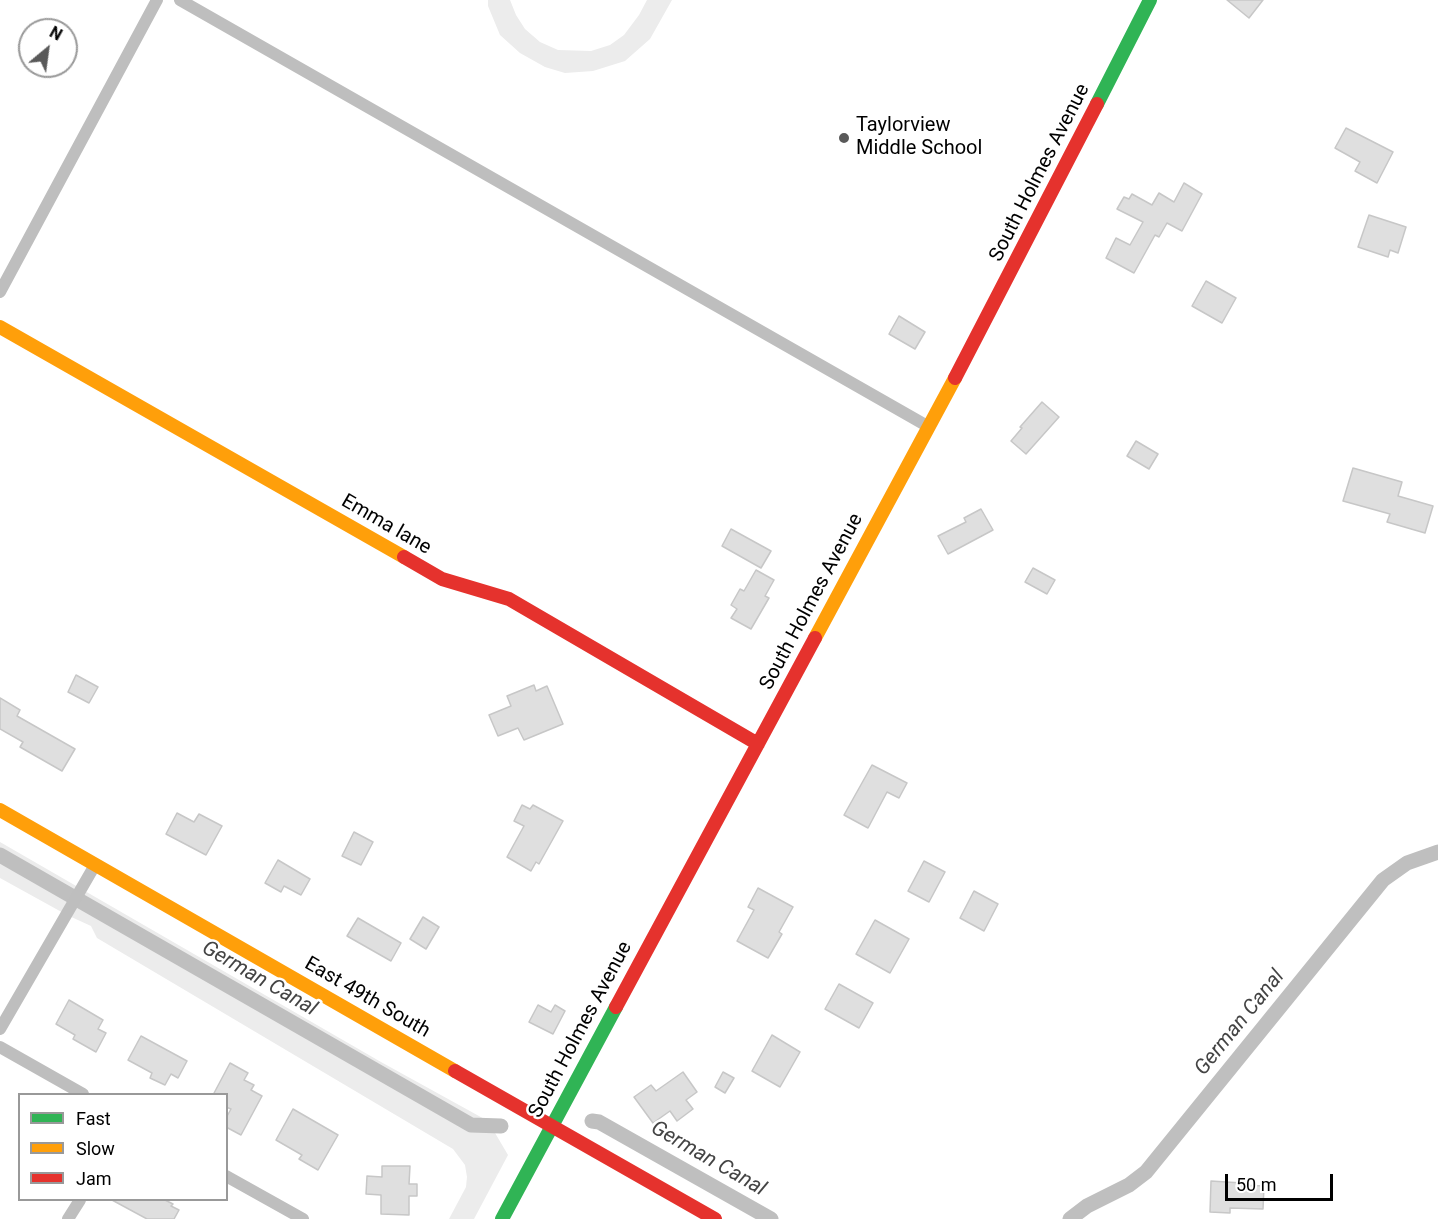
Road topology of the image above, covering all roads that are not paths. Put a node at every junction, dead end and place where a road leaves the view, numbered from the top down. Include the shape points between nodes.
1 (157, 0) edge
2 (180, 0) edge
3 (1150, 0) edge
4 (0, 292) edge
5 (0, 327) edge
6 (929, 427) junction
7 (758, 744) junction
8 (0, 810) edge
9 (95, 865) junction
10 (0, 1029) edge
11 (0, 1047) edge
12 (80, 1093) edge
13 (551, 1126) junction
14 (228, 1177) edge
15 (79, 1201) edge
16 (69, 1219) edge
17 (303, 1219) edge
18 (502, 1219) edge
19 (715, 1219) edge

1 - 4 street
2 - 6 street
3 - 6 street, South Holmes Avenue
5 - 7 street, Emma lane via 442,579 509,599
6 - 7 street, South Holmes Avenue
7 - 13 street, South Holmes Avenue
8 - 9 street, East 49th South
9 - 10 street
9 - 13 street, East 49th South
11 - 12 street
13 - 18 street, South Holmes Avenue
13 - 19 street, East 49th South
14 - 17 street
15 - 16 street

